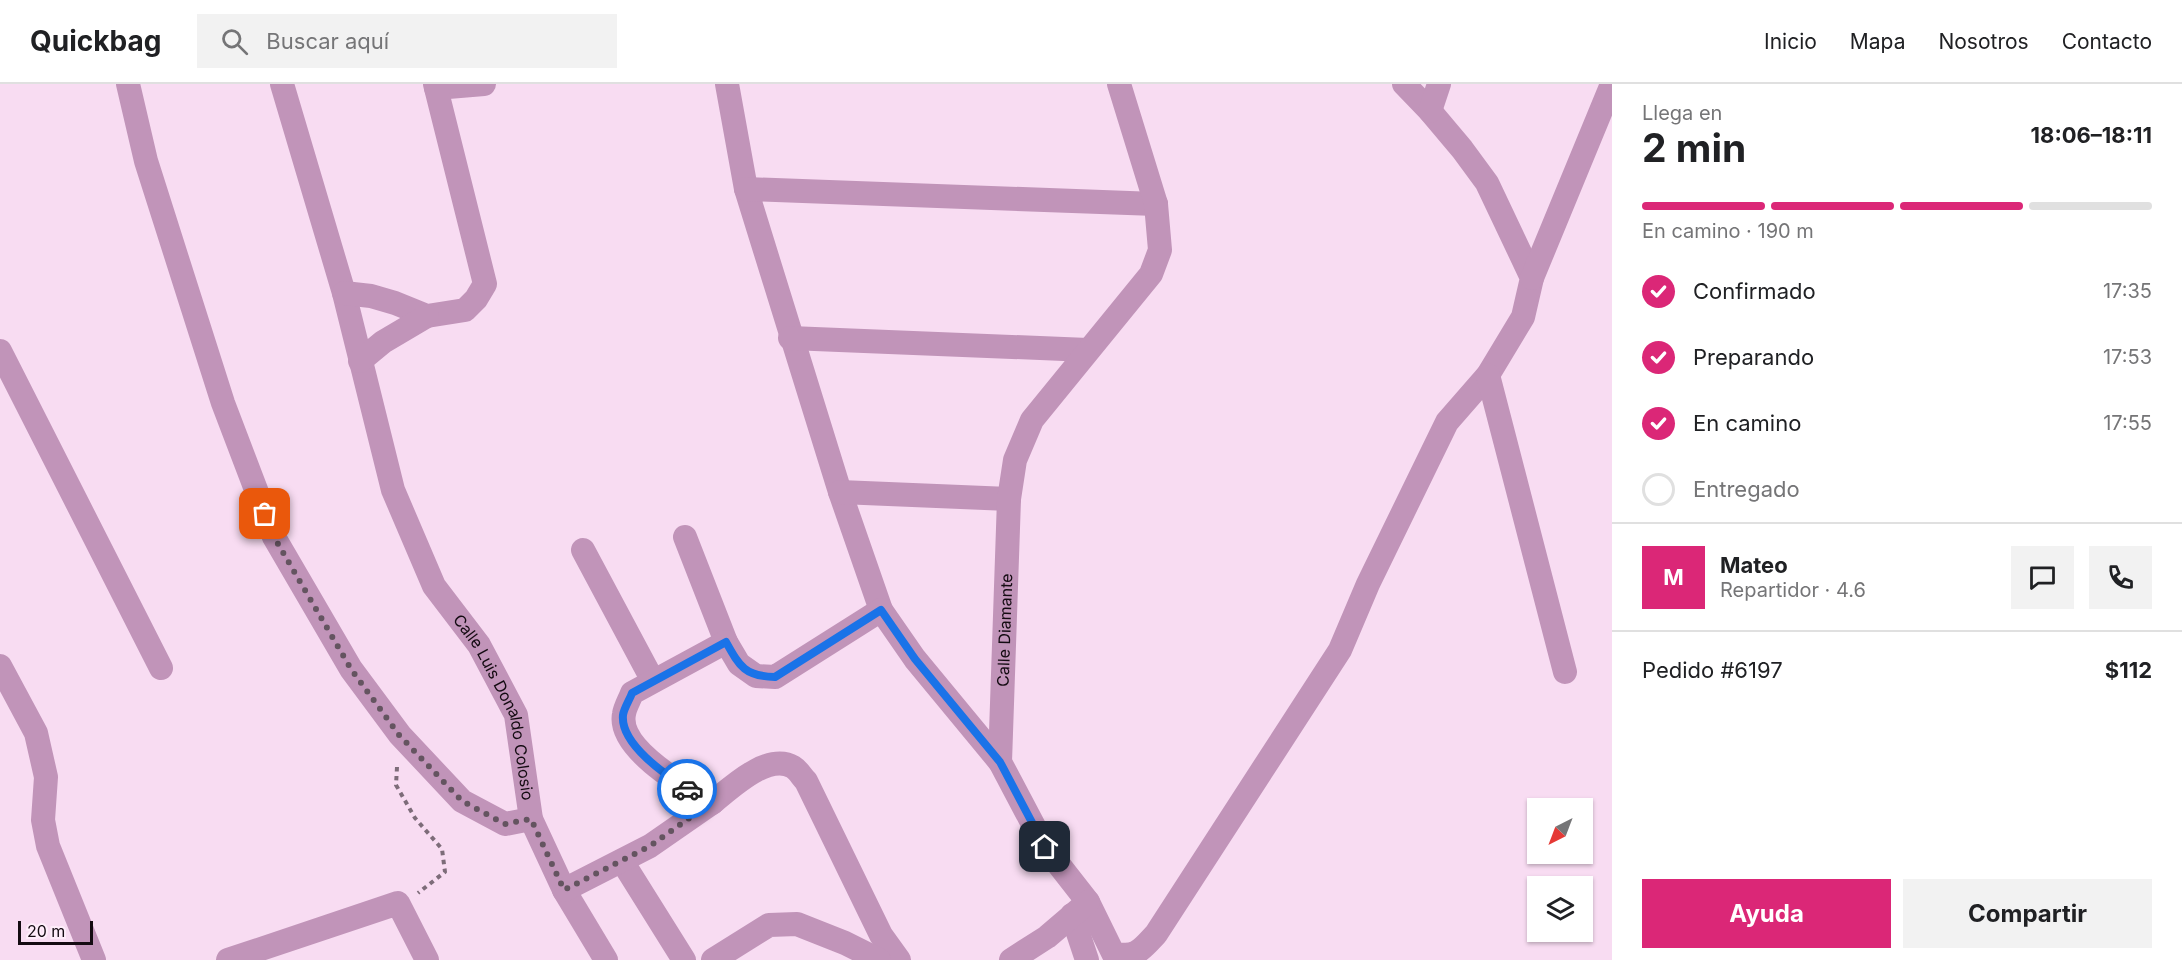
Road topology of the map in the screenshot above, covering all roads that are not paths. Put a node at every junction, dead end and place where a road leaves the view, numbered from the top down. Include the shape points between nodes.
1 (128, 84) edge
2 (282, 84) edge
3 (484, 84) edge
4 (727, 84) edge
5 (1119, 84) edge
6 (1404, 84) edge
7 (1439, 84) edge
8 (1612, 84) edge
9 (435, 86) edge
10 (1430, 111) junction
11 (746, 189) junction
12 (1156, 204) junction
13 (1532, 278) junction
14 (344, 293) junction
15 (427, 316) junction
16 (790, 338) junction
17 (1088, 350) junction
18 (0, 351) edge
19 (360, 360) junction
20 (1488, 375) junction
21 (840, 492) junction
22 (1009, 499) junction
23 (685, 537) dead end
24 (583, 550) dead end
25 (881, 610) junction
26 (726, 642) junction
27 (0, 666) edge
28 (161, 668) dead end
29 (1565, 672) dead end
30 (653, 681) junction
31 (1000, 762) junction
32 (712, 802) junction
33 (531, 819) junction
34 (622, 861) junction
35 (564, 890) junction
36 (1080, 909) junction
37 (1115, 957) edge
38 (94, 960) edge
39 (228, 960) edge
40 (427, 960) edge
41 (606, 960) edge
42 (684, 960) edge
43 (713, 960) edge
44 (879, 960) edge
45 (899, 960) edge
46 (1011, 960) edge
47 (1087, 960) edge

1 - 33 street via 146,160 223,403 274,537 351,669 399,735 462,801 505,824
2 - 14 street, Calle Luis Donaldo Colosio
3 - 9 street
4 - 11 street
5 - 12 street, Calle Diamante
6 - 10 street
7 - 10 street
8 - 13 street
9 - 15 street via 485,284 465,310
10 - 13 street via 1487,183
11 - 12 street
11 - 16 street
12 - 17 street, Calle Diamante via 1160,250 1151,274
13 - 20 street via 1523,316
14 - 15 street via 371,296
14 - 19 street, Calle Luis Donaldo Colosio
15 - 19 street
16 - 17 street
16 - 21 street
17 - 22 street, Calle Diamante via 1032,420 1015,460
18 - 28 street
19 - 33 street, Calle Luis Donaldo Colosio via 393,490 434,586 479,645 516,715
20 - 29 street
20 - 37 street via 1447,422 1340,650 1203,864 1140,951
21 - 22 street
21 - 25 street
22 - 31 street, Calle Diamante
23 - 26 street
24 - 30 street
25 - 26 street via 775,677 756,676 739,664
25 - 31 street via 915,659
26 - 30 street
27 - 38 street via 36,733 46,777 44,820 48,846
30 - 32 street via 632,693 623,716 628,736 641,755
31 - 36 street via 1045,847 1069,876
32 - 34 street
32 - 45 street via 759,768 779,762 794,767 806,781 881,935
33 - 35 street, Calle Luis Donaldo Colosio
34 - 35 street
34 - 42 street
35 - 41 street, Calle Luis Donaldo Colosio
36 - 37 street
36 - 46 street
36 - 47 street
39 - 40 street via 398,903
43 - 44 street via 769,925 797,924

